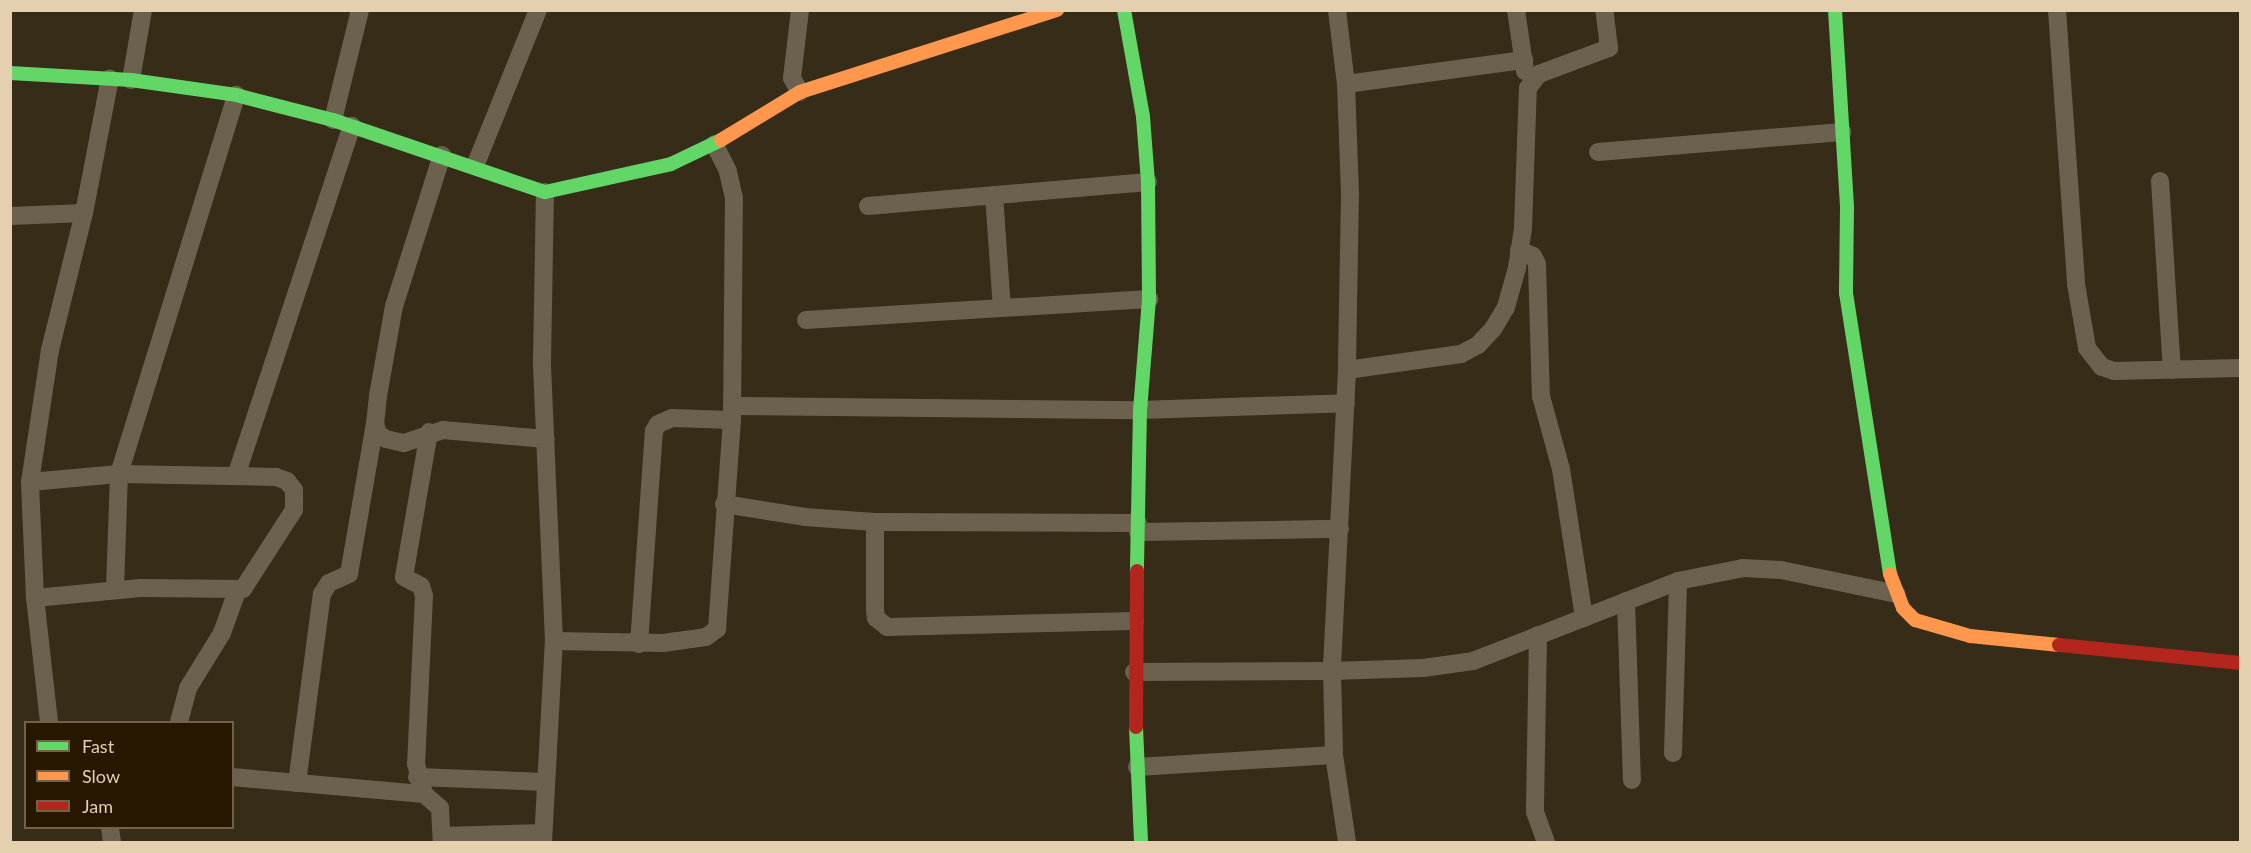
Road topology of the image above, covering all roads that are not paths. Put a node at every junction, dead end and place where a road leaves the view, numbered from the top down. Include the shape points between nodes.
1 (143, 10) edge
2 (360, 10) edge
3 (538, 10) edge
4 (800, 10) edge
5 (1058, 10) edge
6 (1124, 10) edge
7 (1337, 10) edge
8 (1516, 10) edge
9 (1604, 10) edge
10 (1835, 10) edge
11 (2057, 10) edge
12 (1524, 60) junction
13 (10, 73) edge
14 (110, 78) junction
15 (131, 80) junction
16 (1346, 84) junction
17 (1528, 91) junction
18 (800, 92) junction
19 (236, 95) junction
20 (333, 120) junction
21 (352, 126) junction
22 (1842, 132) junction
23 (714, 144) junction
24 (1598, 152) dead end
25 (442, 155) junction
26 (475, 166) junction
27 (2160, 181) dead end
28 (1148, 182) junction
29 (545, 192) junction
30 (994, 195) junction
31 (867, 206) dead end
32 (84, 213) junction
33 (10, 216) edge
34 (1519, 250) junction
35 (1149, 299) junction
36 (1002, 308) junction
37 (806, 320) dead end
38 (2241, 368) edge
39 (1347, 370) junction
40 (2172, 370) junction
41 (1346, 403) junction
42 (1140, 410) junction
43 (732, 413) junction
44 (375, 423) junction
45 (429, 432) junction
46 (546, 439) junction
47 (119, 474) junction
48 (236, 476) junction
49 (30, 482) junction
50 (724, 504) junction
51 (875, 522) junction
52 (1138, 527) junction
53 (1340, 529) junction
54 (1678, 581) junction
55 (116, 589) junction
56 (237, 591) junction
57 (1897, 594) junction
58 (35, 597) junction
59 (1626, 602) junction
60 (1584, 618) junction
61 (1135, 621) junction
62 (1538, 635) junction
63 (554, 642) junction
64 (639, 644) junction
65 (2241, 663) edge
66 (1332, 671) junction
67 (1134, 672) junction
68 (49, 721) edge
69 (180, 721) edge
70 (1673, 753) dead end
71 (1334, 755) junction
72 (1137, 767) junction
73 (234, 777) edge
74 (417, 777) junction
75 (1632, 780) dead end
76 (546, 782) junction
77 (297, 783) junction
78 (424, 794) junction
79 (543, 838) edge
80 (442, 839) edge
81 (1140, 843) edge
82 (1347, 843) edge
83 (1545, 843) edge

1 - 15 street
2 - 20 street
3 - 26 street
4 - 18 street via 792,78
5 - 18 street
6 - 28 street via 1143,117
7 - 16 street
8 - 12 street
9 - 17 street via 1609,48 1539,74
10 - 22 street
11 - 40 street via 2076,285 2087,348 2102,367 2114,371
12 - 16 street
12 - 17 street
13 - 14 street
14 - 15 street
14 - 32 street
15 - 19 street
16 - 39 street via 1350,193
17 - 34 street
18 - 23 street
19 - 20 street
19 - 47 street
20 - 21 street
21 - 25 street
21 - 48 street
22 - 24 street
22 - 57 street via 1847,208 1846,293 1891,581
23 - 29 street via 671,164
23 - 43 street via 728,171 734,198
25 - 26 street
25 - 44 street via 394,306
26 - 29 street
27 - 40 street
28 - 30 street
28 - 35 street
29 - 46 street via 542,362
30 - 31 street
30 - 36 street
32 - 33 street
32 - 49 street via 50,350
34 - 39 street via 1506,307 1478,345 1461,354
34 - 60 street via 1533,256 1538,264 1541,396 1561,470
35 - 36 street
35 - 42 street
36 - 37 street
38 - 40 street
39 - 41 street
41 - 42 street
41 - 53 street
42 - 43 street
42 - 52 street
43 - 50 street
43 - 64 street via 672,418 658,424 654,431
44 - 45 street via 386,439 404,443
44 - 77 street via 349,574 329,583 322,594
45 - 46 street
45 - 74 street via 404,577 421,586 424,596
46 - 63 street
47 - 48 street
47 - 49 street
47 - 55 street
48 - 56 street via 287,481 296,499 294,510 250,584
49 - 58 street
50 - 51 street via 805,517
50 - 64 street via 716,632 706,637
51 - 52 street
51 - 61 street via 876,618 887,627
52 - 53 street
52 - 61 street
53 - 66 street
54 - 57 street via 1743,568 1781,570
54 - 59 street
54 - 70 street
55 - 56 street
55 - 58 street
56 - 69 street via 217,645 188,688
57 - 65 street via 1915,620 1970,636
58 - 68 street
59 - 60 street
59 - 75 street
60 - 62 street
61 - 67 street
62 - 66 street via 1473,660 1423,668
62 - 83 street via 1535,812
63 - 64 street
63 - 76 street
66 - 67 street
66 - 71 street
67 - 72 street
71 - 72 street
71 - 82 street
72 - 81 street
73 - 77 street
74 - 76 street
74 - 78 street
76 - 79 street
77 - 78 street
78 - 80 street via 440,808
79 - 80 street

